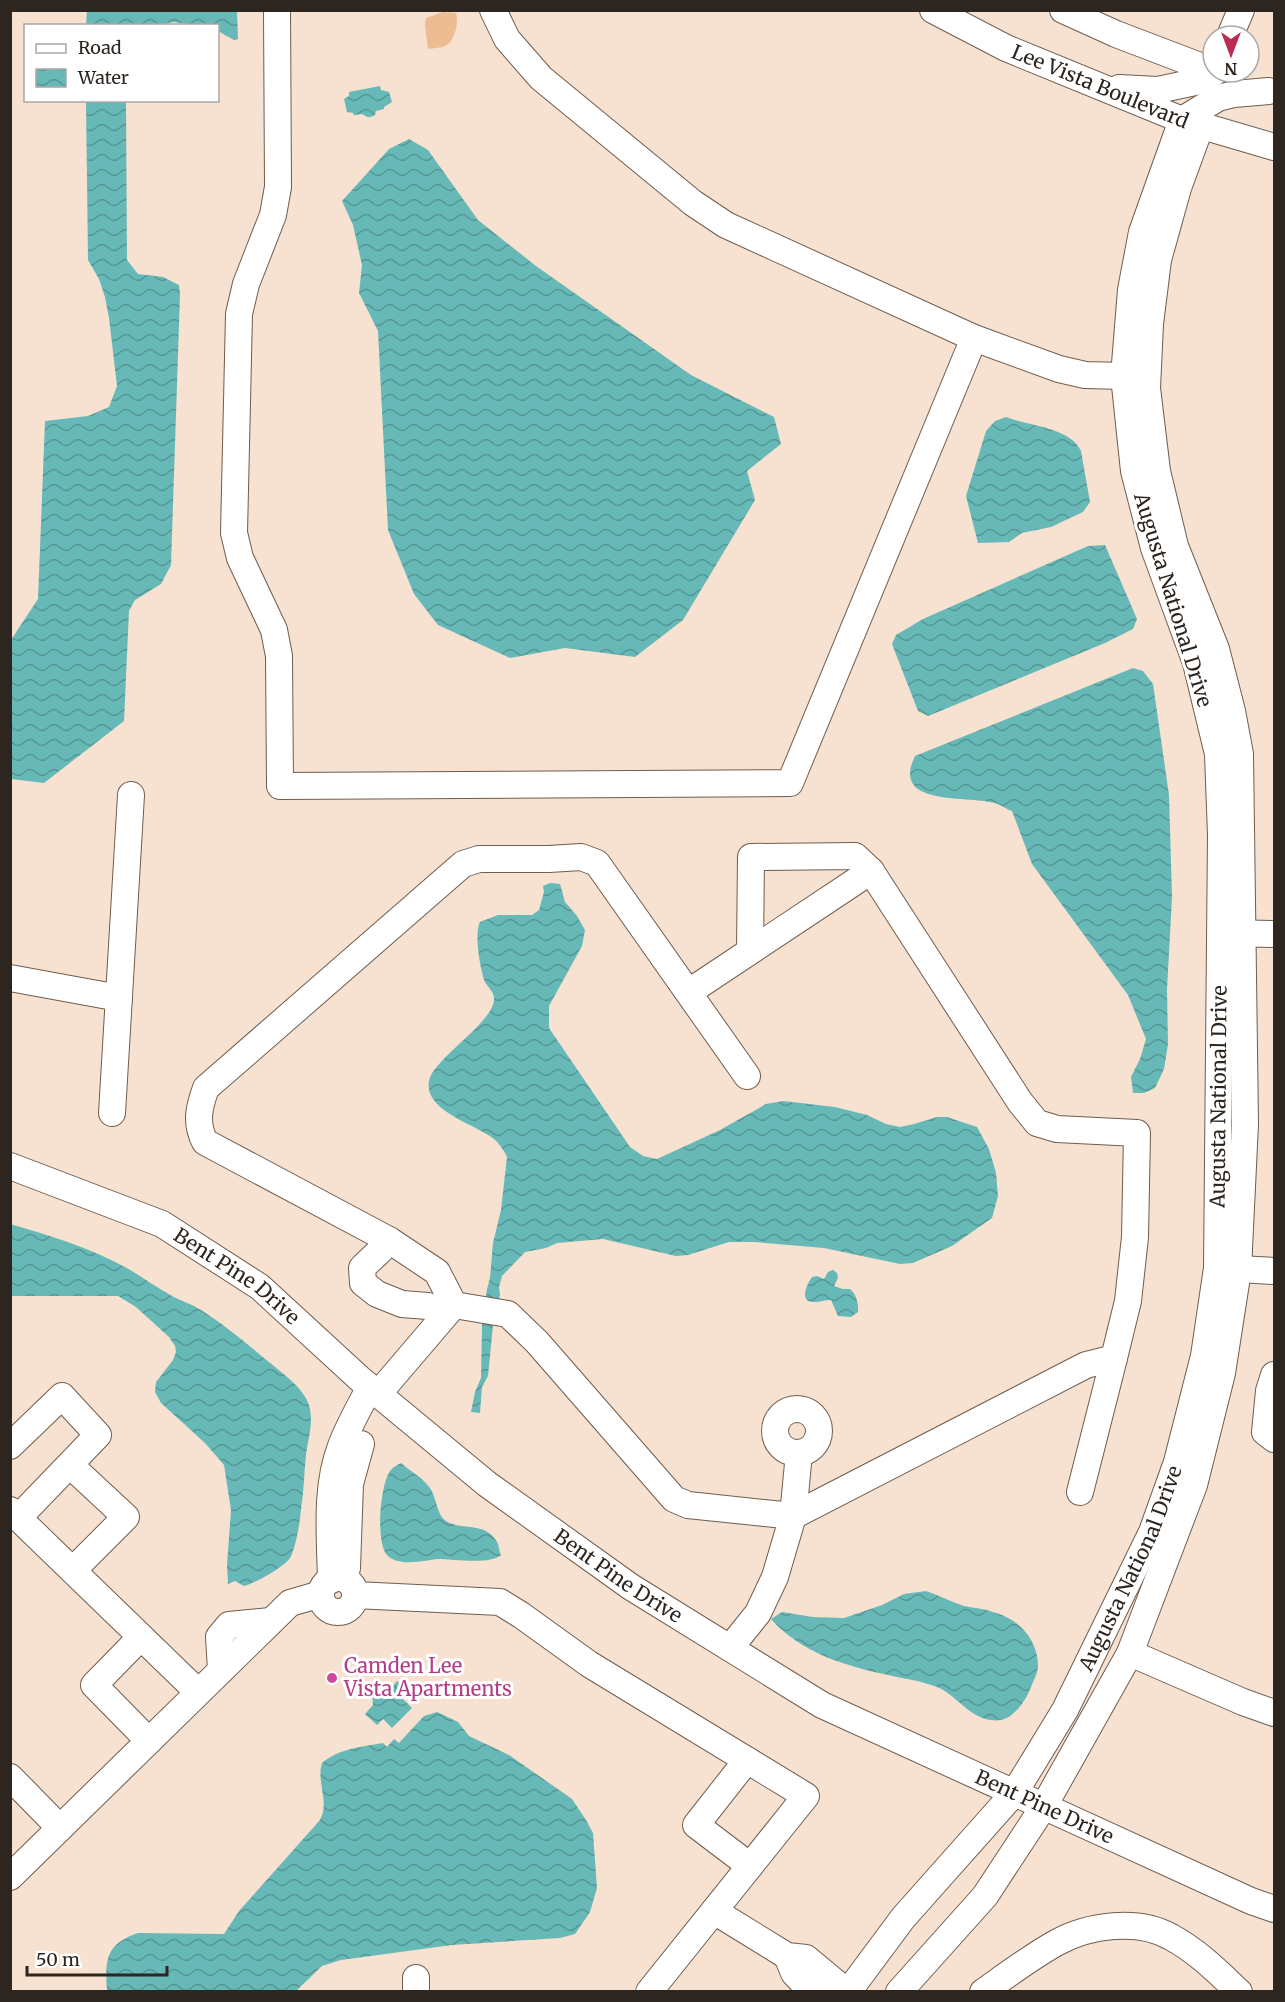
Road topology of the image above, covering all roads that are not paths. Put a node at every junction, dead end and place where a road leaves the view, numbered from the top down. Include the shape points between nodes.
1 (278, 10) edge
2 (493, 10) edge
3 (933, 10) edge
4 (1063, 10) edge
5 (1241, 10) edge
6 (1235, 24) edge
7 (1201, 67) edge
8 (1201, 79) edge
9 (1249, 84) edge
10 (1098, 86) junction
11 (1272, 92) edge
12 (1191, 123) junction
13 (1275, 147) edge
14 (974, 338) junction
15 (1124, 376) junction
16 (131, 795) dead end
17 (871, 871) junction
18 (1231, 933) junction
19 (1275, 934) edge
20 (750, 951) junction
21 (10, 978) edge
22 (689, 992) junction
23 (119, 998) junction
24 (747, 1076) dead end
25 (112, 1113) dead end
26 (10, 1166) edge
27 (389, 1240) junction
28 (1228, 1269) junction
29 (1275, 1271) edge
30 (457, 1310) junction
31 (1114, 1358) junction
32 (1273, 1386) edge
33 (378, 1393) junction
34 (1275, 1439) edge
35 (10, 1446) edge
36 (799, 1453) dead end
37 (70, 1465) junction
38 (1080, 1492) dead end
39 (15, 1514) edge
40 (793, 1516) junction
41 (73, 1570) junction
42 (338, 1587) junction
43 (141, 1637) junction
44 (730, 1648) junction
45 (1130, 1653) junction
46 (198, 1692) junction
47 (1275, 1713) edge
48 (149, 1741) junction
49 (747, 1760) junction
50 (10, 1777) edge
51 (1015, 1792) junction
52 (1044, 1806) junction
53 (60, 1828) junction
54 (750, 1866) junction
55 (10, 1877) edge
56 (1275, 1909) edge
57 (714, 1911) junction
58 (788, 1956) junction
59 (649, 1992) edge
60 (812, 1992) edge
61 (848, 1992) edge
62 (899, 1992) edge
63 (983, 1992) edge
64 (1239, 1992) edge

1 - 14 street via 278,188 273,215 246,284 239,314 234,533 240,558 273,630 279,656 280,786 790,783
2 - 14 street via 507,39 542,78 693,203 726,225
3 - 10 street, Lee Vista Boulevard via 1006,48
4 - 7 street
5 - 6 street
8 - 10 street via 1158,90
9 - 11 street
10 - 12 street, Lee Vista Boulevard
11 - 12 street via 1218,98
12 - 13 street, Lee Vista Boulevard
12 - 15 street, Augusta National Drive via 1142,232 1131,290
12 - 18 street, Augusta National Drive via 1158,260 1147,388 1157,471 1175,546 1216,649 1240,754 1242,830
14 - 15 street via 1059,369 1085,375
15 - 18 street, Augusta National Drive via 1134,471 1154,548 1196,663 1218,754
16 - 23 street
17 - 20 street
17 - 20 street via 855,856 752,857
17 - 31 street via 1037,1123 1057,1129 1137,1133 1135,1237 1128,1301
18 - 19 street
18 - 28 street, Augusta National Drive via 1245,1124
20 - 22 street
21 - 23 street
22 - 24 street
22 - 27 street via 597,863 581,857 479,859 463,864 206,1088 201,1102 199,1130 205,1142
23 - 25 street
26 - 33 street, Bent Pine Drive via 162,1224 260,1287
27 - 30 street via 437,1272
27 - 30 street via 362,1268 363,1283 377,1294 402,1304
28 - 29 street
28 - 45 street, Augusta National Drive via 1222,1373 1194,1485
28 - 51 street, Augusta National Drive via 1177,1462 1152,1532 1065,1710
30 - 33 street
30 - 40 street via 508,1314 674,1499 687,1505
31 - 38 street
31 - 40 street via 1086,1365
32 - 34 street via 1265,1432
33 - 42 street via 369,1426 345,1465 350,1484
33 - 44 street, Bent Pine Drive via 487,1484 631,1587
35 - 37 street via 62,1396 98,1435
36 - 40 street
37 - 39 street
37 - 41 street via 126,1517
39 - 41 street
40 - 44 street via 775,1577 758,1613
41 - 43 street
42 - 46 street via 290,1603 260,1622 221,1660
42 - 49 street via 410,1599 421,1590 457,1595 472,1590 490,1601 500,1602 589,1664
43 - 46 street
43 - 48 street via 94,1685
44 - 51 street, Bent Pine Drive via 822,1704
45 - 47 street
45 - 52 street, Augusta National Drive
46 - 48 street
48 - 53 street
49 - 54 street via 696,1825
49 - 54 street via 806,1796
50 - 53 street
51 - 52 street, Bent Pine Drive
51 - 61 street, Augusta National Drive via 903,1918
52 - 56 street, Bent Pine Drive via 1251,1902
52 - 62 street, Augusta National Drive via 985,1896
53 - 55 street
54 - 57 street
57 - 58 street
57 - 59 street
58 - 60 street via 794,1973
58 - 61 street via 806,1958
63 - 64 street via 1058,1942 1121,1924 1144,1926 1170,1936 1208,1962

